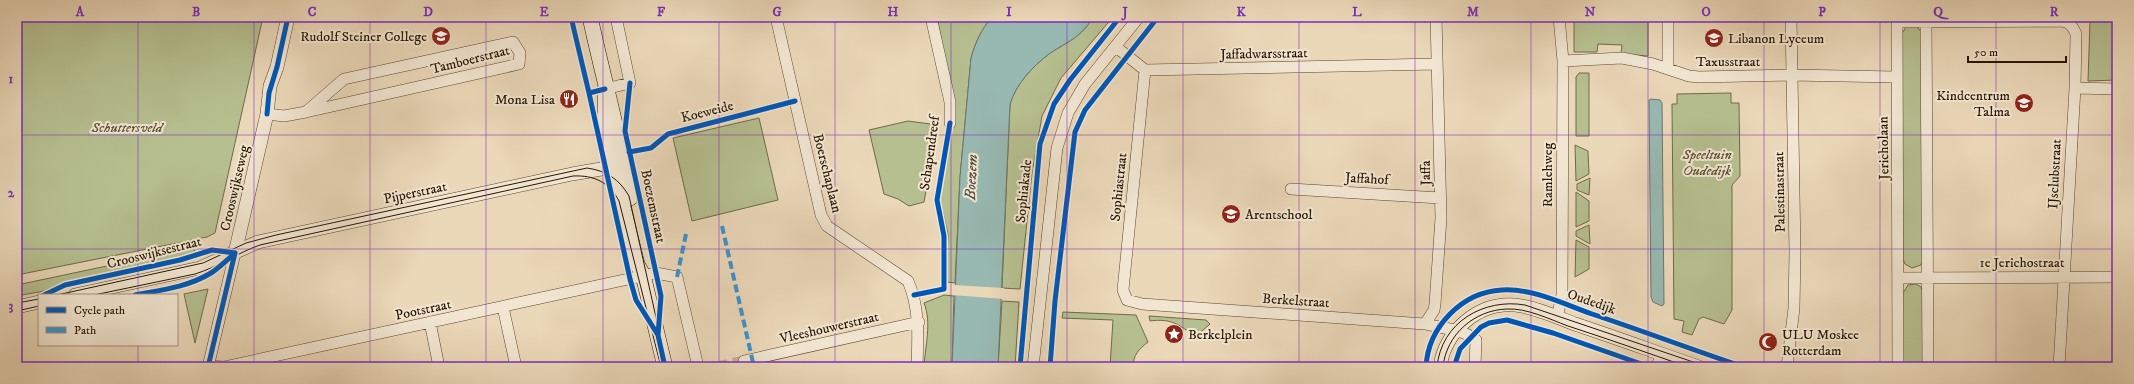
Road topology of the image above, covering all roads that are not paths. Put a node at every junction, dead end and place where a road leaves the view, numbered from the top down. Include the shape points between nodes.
1 (288, 17) edge
2 (590, 17) edge
3 (616, 17) edge
4 (776, 17) edge
5 (931, 17) edge
6 (1139, 17) edge
7 (1436, 17) edge
8 (1559, 17) edge
9 (1668, 17) edge
10 (1791, 17) edge
11 (1897, 19) edge
12 (1926, 19) edge
13 (2030, 19) edge
14 (1116, 47) junction
15 (1563, 61) junction
16 (1437, 64) junction
17 (1668, 68) junction
18 (1145, 70) junction
19 (1791, 75) junction
20 (1896, 78) junction
21 (2075, 88) junction
22 (605, 89) junction
23 (2117, 89) edge
24 (306, 112) junction
25 (267, 114) junction
26 (950, 123) dead end
27 (618, 166) junction
28 (1291, 189) dead end
29 (1440, 198) junction
30 (235, 253) junction
31 (643, 276) junction
32 (1926, 277) junction
33 (2064, 277) junction
34 (2117, 277) edge
35 (1899, 278) junction
36 (79, 294) edge
37 (38, 302) edge
38 (1133, 302) joint
39 (17, 307) edge
40 (503, 307) junction
41 (1557, 318) junction
42 (430, 322) junction
43 (919, 322) junction
44 (1425, 324) junction
45 (1456, 330) junction
46 (1661, 354) junction
47 (744, 361) tunnel mouth
48 (208, 366) edge
49 (439, 367) edge
50 (516, 367) edge
51 (665, 367) edge
52 (698, 367) edge
53 (917, 367) edge
54 (1033, 367) edge
55 (1440, 367) edge
56 (1475, 367) edge
57 (1657, 367) edge
58 (1699, 367) edge
59 (1787, 367) edge
60 (1898, 367) edge
61 (1928, 367) edge
62 (2059, 367) edge

1 - 25 street, Crooswijkseweg via 269,93
2 - 22 main road, Boezemstraat
3 - 22 street via 630,83
4 - 43 street, Boerschaplaan via 821,215 827,226 908,281 914,295
5 - 26 street, Schapendreef via 950,102
6 - 14 street, Sophiakade
7 - 16 street, Jaffa
8 - 15 street, Ramlehweg
9 - 17 street
10 - 19 street, Palestinastraat
11 - 12 street, IJsclubstraat
11 - 20 street, Jericholaan
12 - 13 street, IJsclubstraat
12 - 32 street
13 - 21 street, IJsclubstraat via 2066,22 2073,28 2076,34
14 - 18 street
14 - 54 street, Sophiakade via 1085,84 1068,113 1057,148
15 - 17 street, Taxusstraat via 1622,58
15 - 41 street, Ramlehweg via 1562,295
16 - 18 street, Jaffadwarsstraat
16 - 29 street, Jaffa
17 - 19 street, Taxusstraat via 1699,77
18 - 38 street, Sophiastraat via 1123,290 1127,300
19 - 20 street, Taxusstraat
19 - 59 street, Palestinastraat via 1795,253 1794,308
20 - 35 street, Jericholaan
21 - 23 street
21 - 33 street, IJsclubstraat
22 - 27 main road, Boezemstraat via 605,123
24 - 24 street, Tamboerstraat via 519,64 520,53 513,42 344,79
24 - 25 street, Tamboerstraat via 284,116
25 - 30 street, Crooswijkseweg
27 - 30 street, Pijperstraat via 258,242
27 - 31 main road, Boezemstraat via 637,264
28 - 29 street, Jaffahof
29 - 44 street, Jaffa via 1435,304
30 - 36 street, Crooswijksestraat via 210,265 172,275
30 - 48 street, Crooswijkseweg
31 - 40 street, Pootstraat
31 - 51 main road, Boezemstraat
31 - 52 street via 656,273 677,277
32 - 33 street, 1e Jerichostraat
32 - 35 street
32 - 61 street
33 - 34 street, 1e Jerichostraat
33 - 62 street, IJsclubstraat
35 - 60 street, Jericholaan
37 - 39 street
38 - 44 street, Berkelstraat
40 - 42 street, Pootstraat
40 - 50 street
41 - 45 street, Oudedijk via 1520,306 1498,306 1485,309
41 - 46 street, Oudedijk
42 - 48 street, Pootstraat via 224,366
42 - 49 street
43 - 47 street, Vleeshouwerstraat
43 - 53 street
44 - 45 street, Berkelstraat
45 - 55 street, Oudedijk via 1445,348
45 - 56 street, Berkelstraat via 1476,340
46 - 57 street
46 - 58 street, Oudedijk

